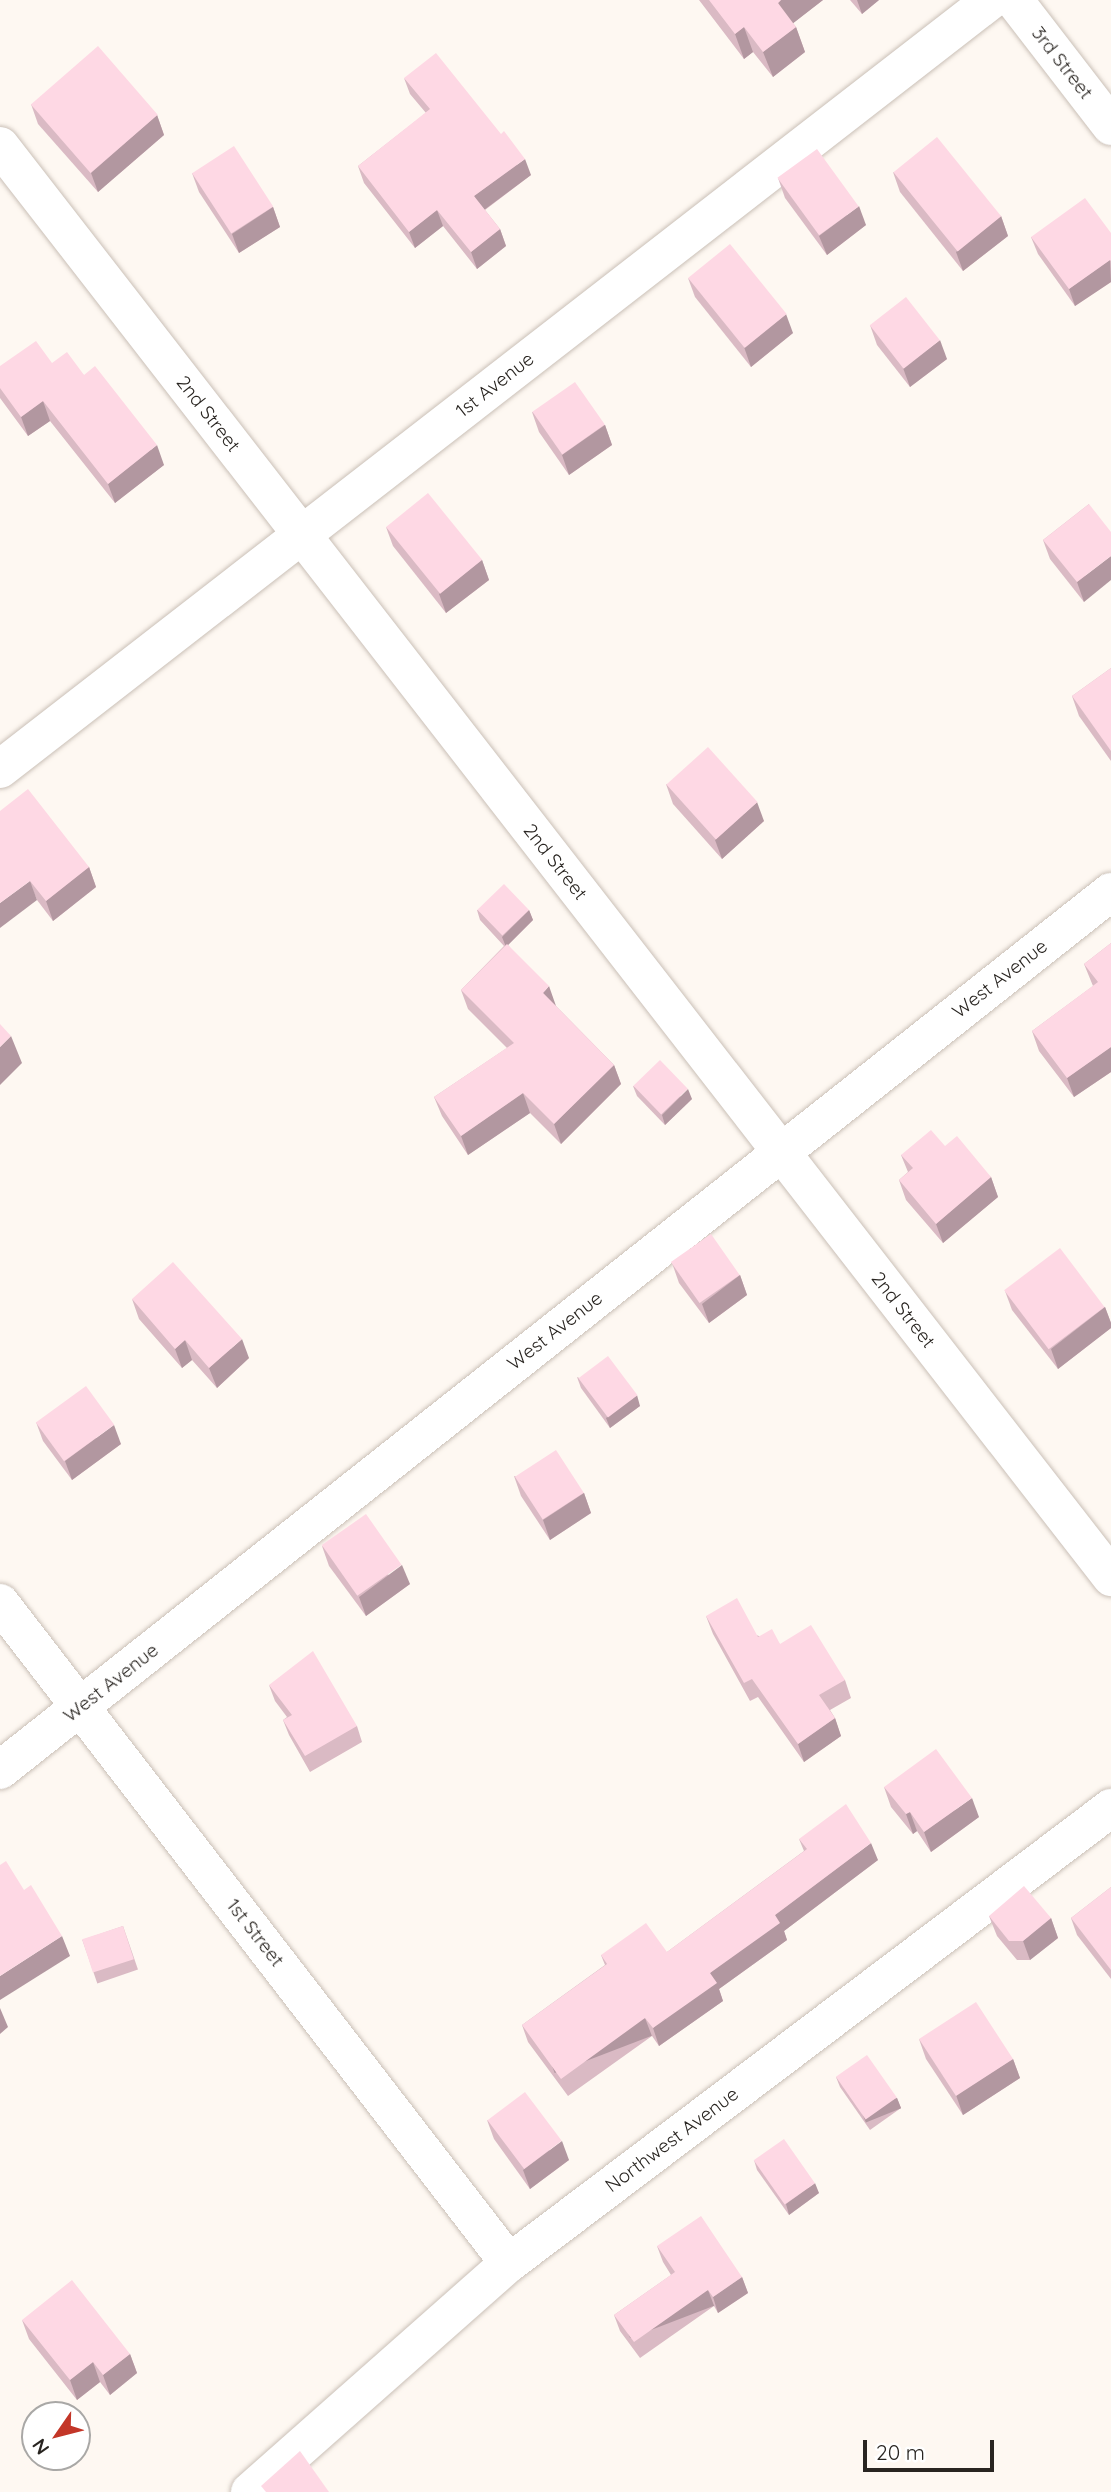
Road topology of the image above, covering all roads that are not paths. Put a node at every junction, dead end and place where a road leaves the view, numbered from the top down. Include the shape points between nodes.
1 (991, 0) edge
2 (1014, 0) edge
3 (1111, 126) edge
4 (0, 146) edge
5 (302, 535) junction
6 (0, 769) edge
7 (1111, 892) edge
8 (781, 1152) junction
9 (1111, 1577) edge
10 (0, 1603) edge
11 (80, 1707) junction
12 (0, 1770) edge
13 (1111, 1808) edge
14 (509, 2263) junction
15 (250, 2492) edge

1 - 5 street, 1st Avenue
2 - 3 street, 3rd Street
4 - 5 street, 2nd Street
5 - 6 street, 1st Avenue
5 - 8 street, 2nd Street
7 - 8 street, West Avenue
8 - 9 street, 2nd Street
8 - 11 street, West Avenue
10 - 11 street, 1st Street
11 - 12 street, West Avenue
11 - 14 street, 1st Street
13 - 14 street, Northwest Avenue
14 - 15 street, Northwest Avenue

